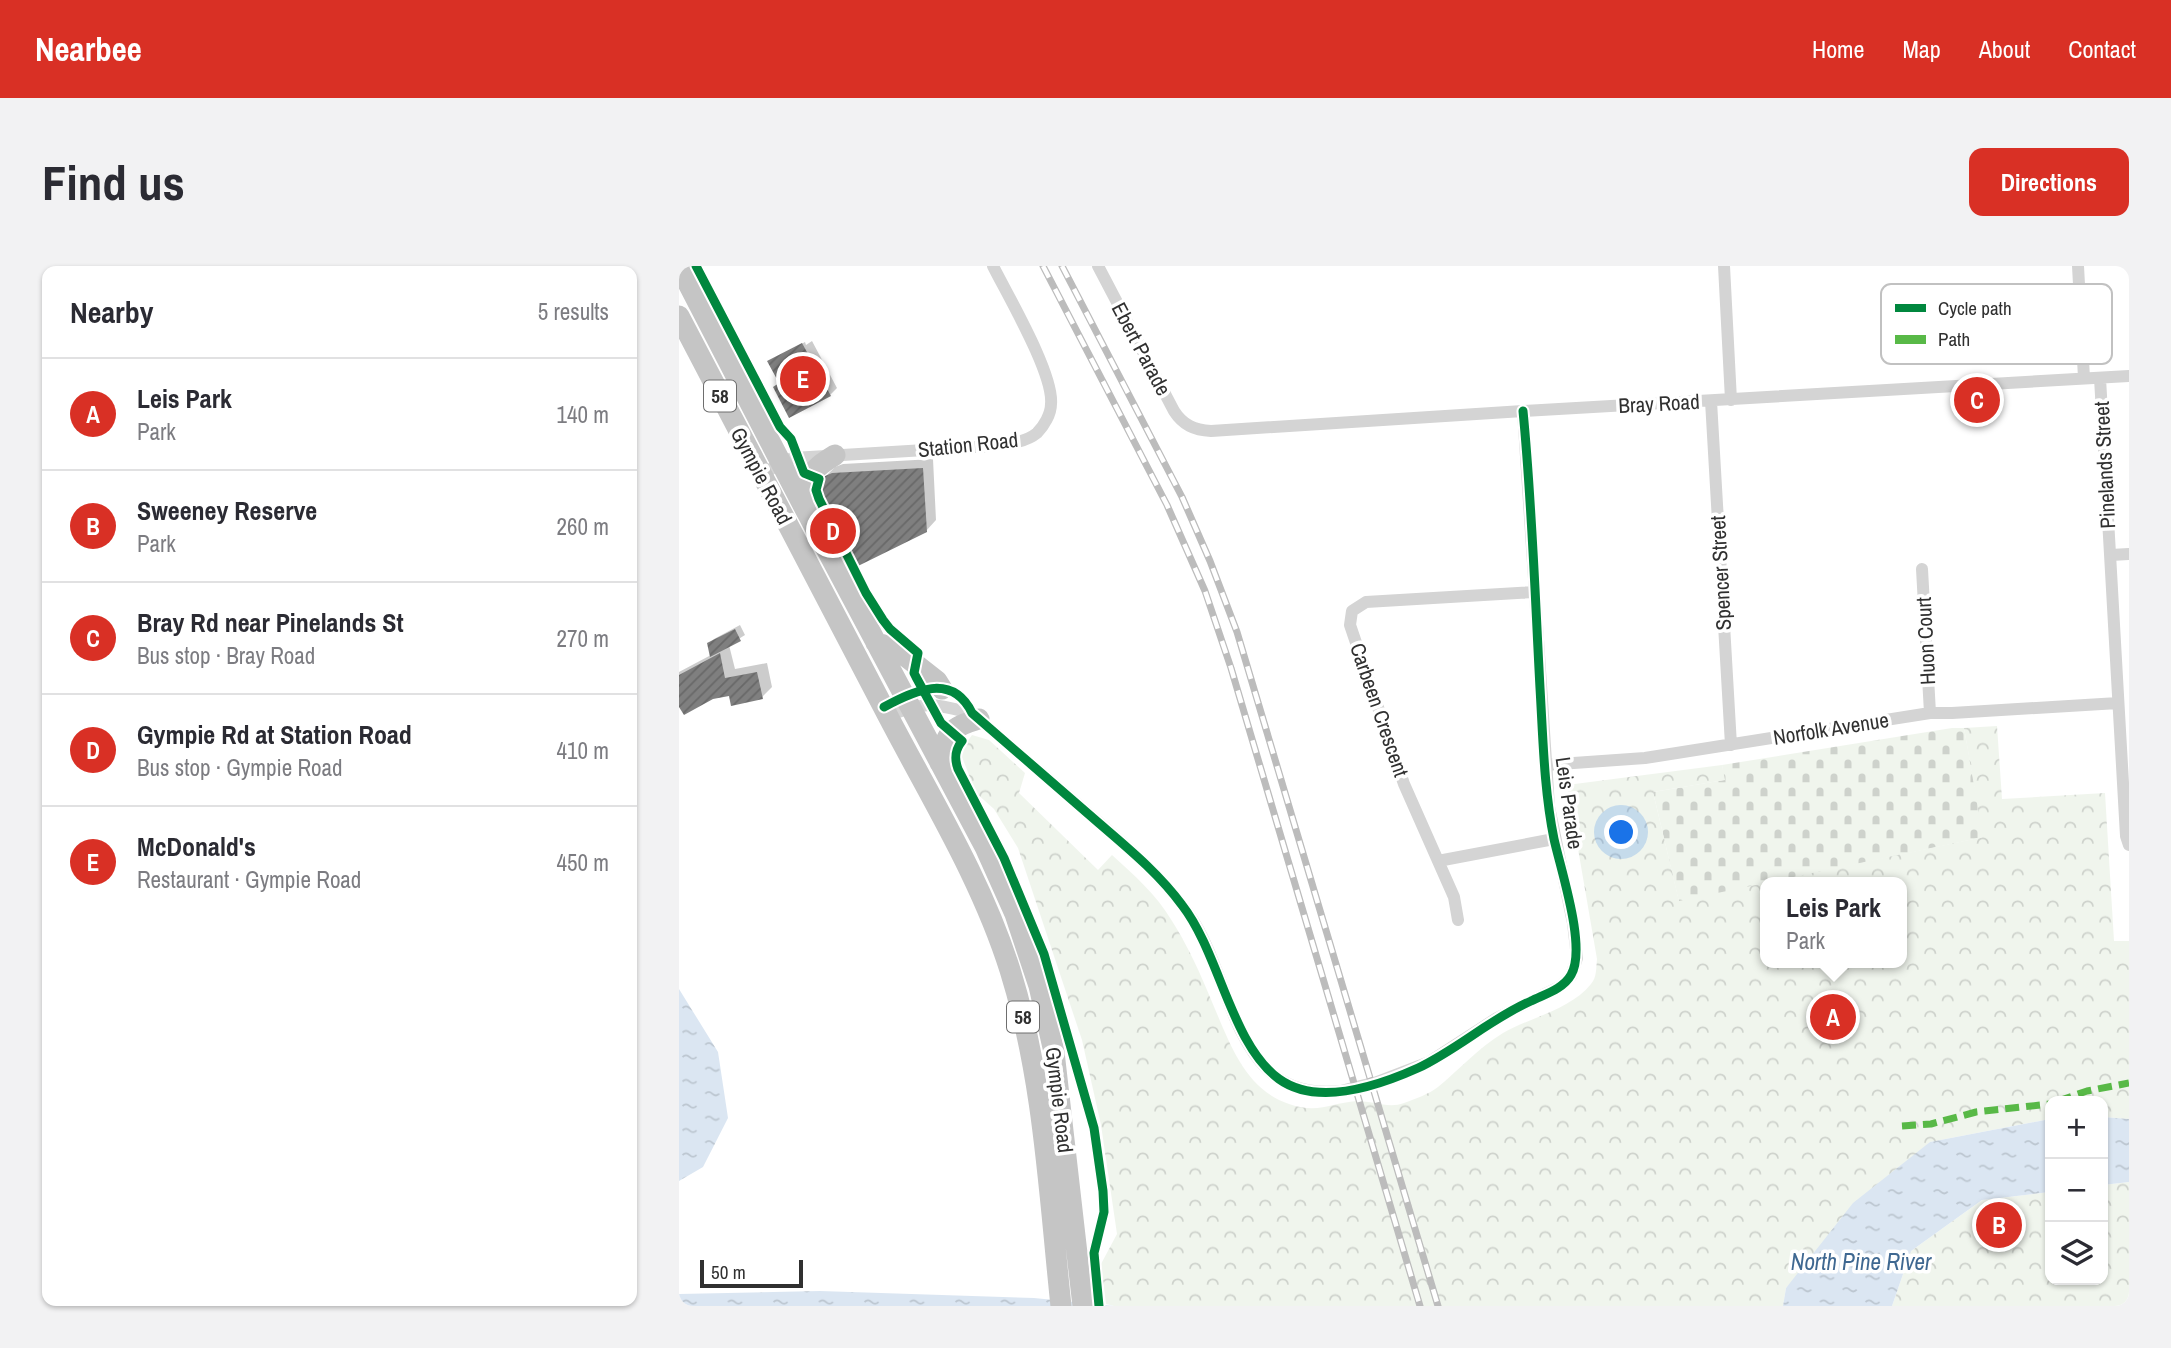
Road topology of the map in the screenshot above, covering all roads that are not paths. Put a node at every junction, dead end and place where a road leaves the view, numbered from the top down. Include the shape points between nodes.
1 (679, 266) edge
2 (993, 266) edge
3 (1098, 266) edge
4 (1724, 266) edge
5 (2078, 266) edge
6 (2079, 284) edge
7 (679, 316) edge
8 (2083, 364) edge
9 (2129, 376) edge
10 (2101, 378) junction
11 (2084, 379) junction
12 (1731, 400) junction
13 (1711, 401) junction
14 (1523, 411) junction
15 (1190, 427) joint
16 (835, 455) junction
17 (781, 462) junction
18 (761, 476) junction
19 (805, 509) junction
20 (2129, 554) edge
21 (2111, 555) junction
22 (1922, 569) dead end
23 (1534, 593) junction
24 (876, 643) junction
25 (941, 689) junction
26 (908, 701) junction
27 (2118, 703) junction
28 (886, 712) junction
29 (1930, 713) junction
30 (976, 716) junction
31 (1731, 745) junction
32 (940, 763) junction
33 (1545, 765) junction
34 (1554, 839) junction
35 (2129, 845) edge
36 (1438, 861) junction
37 (1458, 920) dead end
38 (1377, 1082) tunnel mouth
39 (1341, 1091) tunnel mouth
40 (1061, 1306) edge
41 (1083, 1306) edge

1 - 17 highway, Gympie Road / 58
2 - 16 street, Station Road via 1049,384 1052,405 1039,431 1017,442 991,446
3 - 15 street, Ebert Parade via 1174,411
4 - 12 street
5 - 6 street
7 - 18 highway, Gympie Road / 58
8 - 11 street
9 - 10 street, Bray Road
10 - 11 street, Bray Road
10 - 21 street, Pinelands Street
11 - 12 street, Bray Road
12 - 13 street, Bray Road
13 - 14 street, Bray Road
13 - 31 street, Spencer Street
14 - 15 street, Bray Road via 1211,431
14 - 23 street, Leis Parade
16 - 17 street, Station Road
16 - 19 highway via 810,475
17 - 18 street, Station Road
17 - 19 highway, Gympie Road / 58
18 - 28 highway, Gympie Road / 58
19 - 24 highway, Gympie Road / 58
20 - 21 street
21 - 27 street, Pinelands Street
22 - 29 street, Huon Court
23 - 33 street, Leis Parade
23 - 36 street, Carbeen Crescent via 1366,602 1352,611 1350,625 1404,784
24 - 25 highway via 895,648
24 - 26 highway, Gympie Road / 58
25 - 26 street via 923,690
25 - 30 street via 967,701
26 - 28 street
26 - 30 street
26 - 32 highway, Gympie Road / 58
27 - 29 street, Norfolk Avenue
27 - 35 street, Pinelands Street
28 - 40 highway, Gympie Road / 58 via 976,883 1010,968 1035,1072
29 - 31 street, Norfolk Avenue
30 - 32 highway via 951,731
30 - 39 street via 1139,858 1182,904 1203,939 1247,1040 1267,1069 1297,1088
31 - 33 street, Norfolk Avenue via 1645,758
32 - 41 highway, Gympie Road / 58 via 999,874 1048,1019
33 - 34 street, Leis Parade
34 - 36 street
34 - 38 street, Leis Parade via 1577,947 1570,976 1561,986 1512,1009 1429,1062
36 - 37 street, Carbeen Crescent via 1454,897

